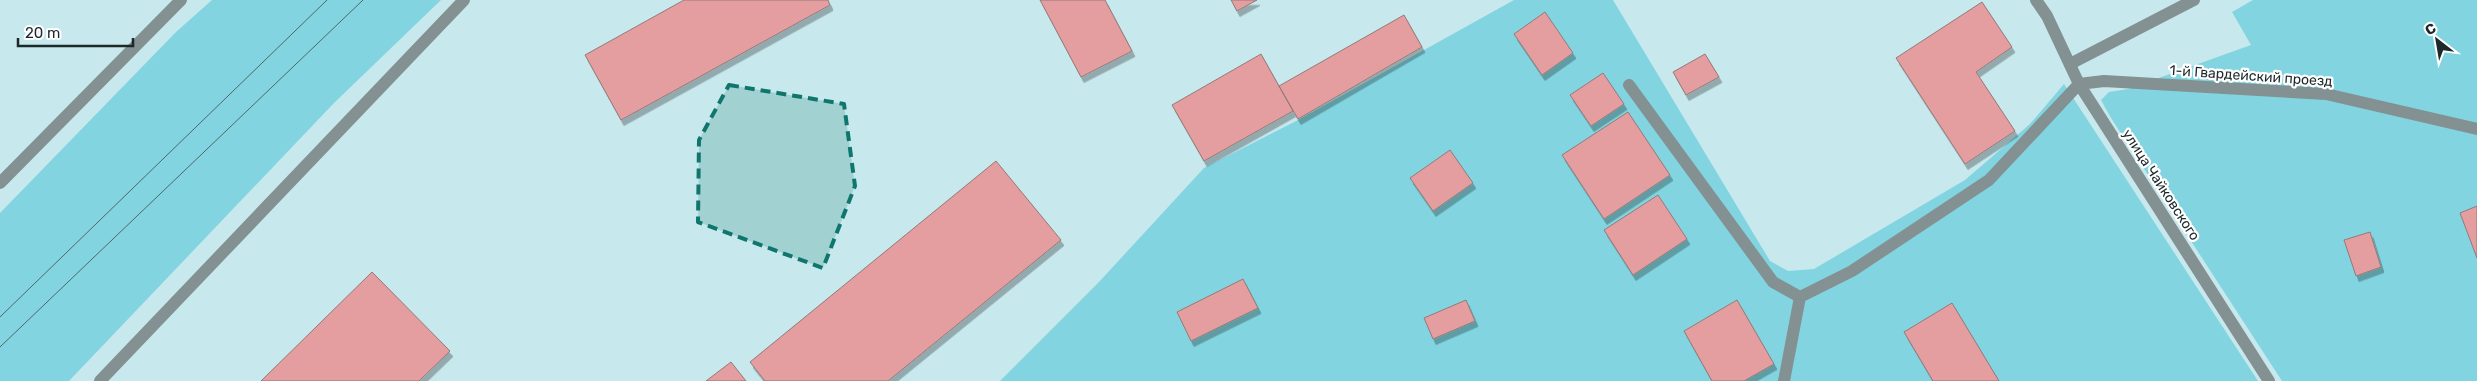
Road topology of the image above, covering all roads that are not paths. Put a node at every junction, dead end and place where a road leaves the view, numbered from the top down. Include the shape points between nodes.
1 (182, 0) edge
2 (464, 0) edge
3 (2036, 0) edge
4 (2194, 0) edge
5 (2070, 64) junction
6 (2079, 84) junction
7 (1629, 85) dead end
8 (2477, 129) edge
9 (0, 183) edge
10 (1800, 297) junction
11 (100, 381) edge
12 (1784, 381) edge
13 (2269, 381) edge

1 - 9 street
2 - 11 street
3 - 5 street, улица Чайковского
4 - 5 street
5 - 6 street, улица Чайковского
6 - 8 street, 1-й Гвардейский проезд via 2104,81 2326,94
6 - 10 street via 1989,180 1852,271
6 - 13 street, улица Чайковского
7 - 10 street via 1773,282
10 - 12 street

